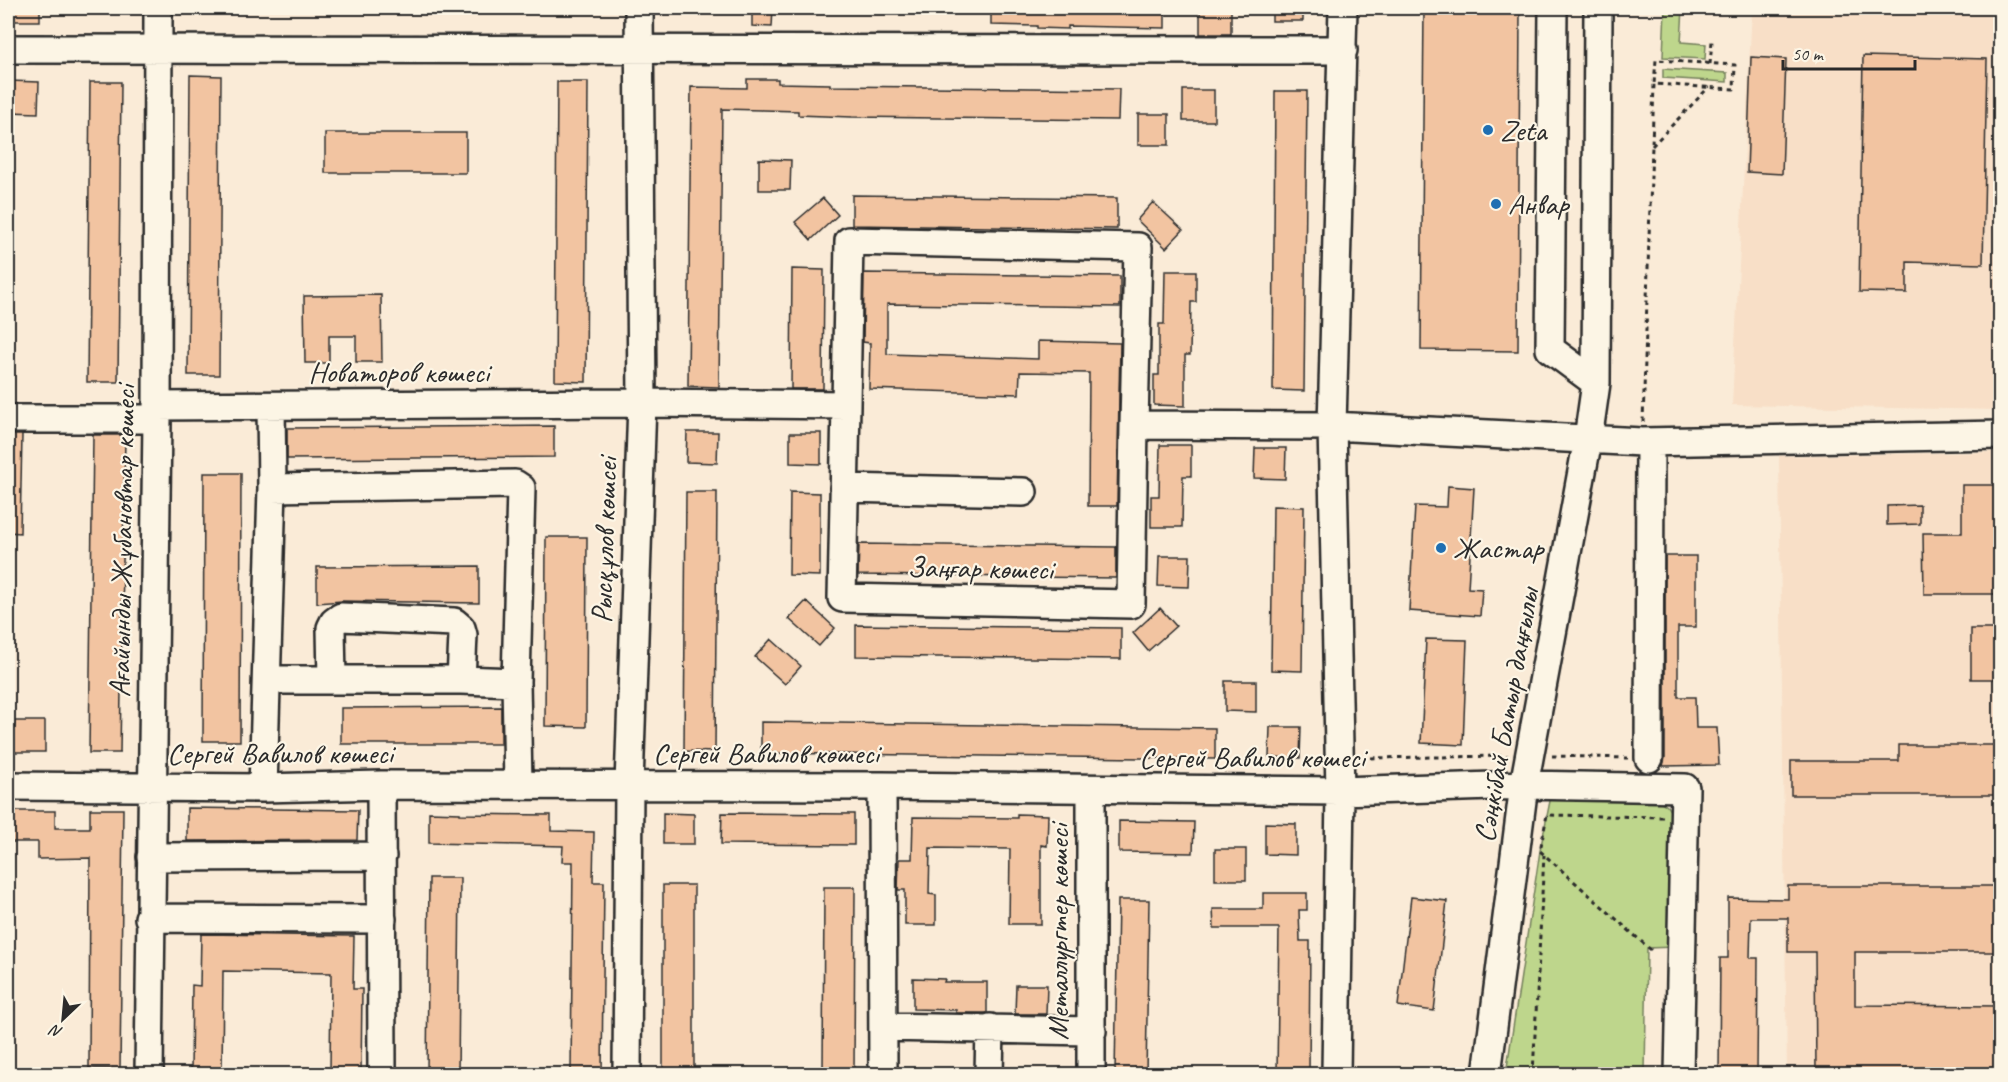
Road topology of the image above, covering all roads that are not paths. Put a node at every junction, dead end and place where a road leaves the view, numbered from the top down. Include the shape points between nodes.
1 (158, 8) edge
2 (639, 8) edge
3 (1343, 8) edge
4 (1554, 8) edge
5 (1598, 8) edge
6 (8, 49) edge
7 (158, 49) junction
8 (639, 49) junction
9 (1343, 50) junction
10 (1596, 383) junction
11 (642, 403) junction
12 (846, 405) junction
13 (271, 406) junction
14 (157, 413) junction
15 (8, 420) edge
16 (1134, 425) junction
17 (1332, 426) junction
18 (2001, 435) edge
19 (1588, 439) junction
20 (1646, 442) junction
21 (272, 488) junction
22 (844, 488) junction
23 (1023, 492) dead end
24 (267, 680) junction
25 (332, 680) junction
26 (461, 680) junction
27 (516, 682) junction
28 (1649, 758) road end
29 (381, 785) junction
30 (518, 785) junction
31 (628, 785) junction
32 (1524, 785) junction
33 (8, 786) edge
34 (882, 786) junction
35 (152, 787) junction
36 (263, 788) junction
37 (1091, 789) junction
38 (1340, 791) junction
39 (382, 856) junction
40 (151, 857) junction
41 (149, 918) junction
42 (382, 919) junction
43 (883, 1027) junction
44 (990, 1028) junction
45 (1092, 1031) junction
46 (149, 1074) edge
47 (382, 1074) edge
48 (627, 1074) edge
49 (883, 1074) edge
50 (989, 1074) edge
51 (1091, 1074) edge
52 (1336, 1074) edge
53 (1487, 1074) edge
54 (1679, 1074) edge

1 - 7 street, Ағайынды Жұбановтар көшесі
2 - 8 street, Рысқұлов көшсеі
3 - 9 street
4 - 10 street via 1550,349
5 - 10 street, Сәңкібай Батыр даңғылы
6 - 7 street
7 - 8 street
7 - 14 street, Ағайынды Жұбановтар көшесі
8 - 9 street
8 - 11 street, Рысқұлов көшсеі
9 - 17 street
10 - 19 street, Сәңкібай Батыр даңғылы
11 - 12 street
11 - 13 street, Новаторов көшесі
11 - 31 street, Рысқұлов көшсеі
12 - 16 street, Заңғар көшесі via 849,241 1138,247
12 - 22 street, Заңғар көшесі
13 - 14 street, Новаторов көшесі
13 - 21 street
14 - 15 street, Новаторов көшесі
14 - 35 street, Ағайынды Жұбановтар көшесі
16 - 17 street
16 - 22 street, Заңғар көшесі via 1131,604 842,598
17 - 19 street
17 - 38 street
18 - 20 street
19 - 20 street
19 - 32 street, Сәңкібай Батыр даңғылы
20 - 28 street
21 - 24 street
21 - 27 street via 515,484 521,488
22 - 23 street
24 - 25 street
24 - 36 street
25 - 26 street
25 - 26 street via 332,628 341,617 454,622 463,635
26 - 27 street
27 - 30 street
29 - 30 street, Сергей Вавилов көшесі
29 - 36 street, Сергей Вавилов көшесі
29 - 39 street
30 - 31 street, Сергей Вавилов көшесі
31 - 34 street, Сергей Вавилов көшесі
31 - 48 street, Рысқұлов көшсеі
32 - 38 street, Сергей Вавилов көшесі
32 - 53 street, Сәңкібай Батыр даңғылы
32 - 54 street, Сергей Вавилов көшесі via 1685,788
33 - 35 street, Сергей Вавилов көшесі
34 - 37 street, Сергей Вавилов көшесі
34 - 43 street
35 - 36 street, Сергей Вавилов көшесі
35 - 40 street, Ағайынды Жұбановтар көшесі
37 - 38 street, Сергей Вавилов көшесі
37 - 45 street, Металлургтер көшесі
38 - 52 street
39 - 40 street
39 - 42 street
40 - 41 street, Ағайынды Жұбановтар көшесі
41 - 42 street
41 - 46 street, Ағайынды Жұбановтар көшесі
42 - 47 street
43 - 44 street
43 - 49 street
44 - 45 street
44 - 50 street
45 - 51 street, Металлургтер көшесі

